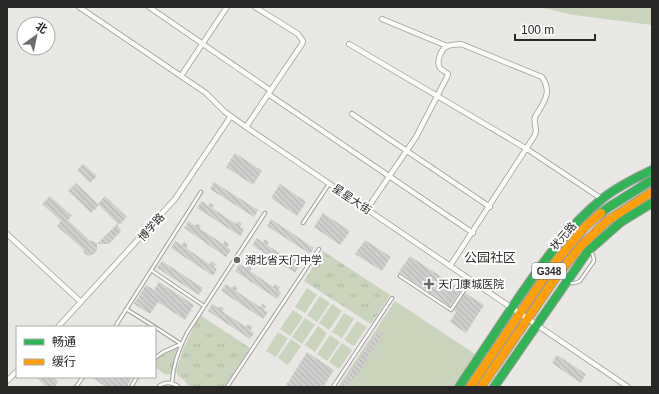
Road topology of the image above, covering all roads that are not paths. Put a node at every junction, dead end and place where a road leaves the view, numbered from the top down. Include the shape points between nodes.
1 (79, 7) edge
2 (148, 7) edge
3 (227, 7) edge
4 (255, 7) edge
5 (382, 19) dead end
6 (202, 44) junction
7 (349, 44) dead end
8 (447, 46) junction
9 (181, 76) junction
10 (269, 92) junction
11 (438, 96) junction
12 (352, 114) dead end
13 (231, 116) junction
14 (246, 127) junction
15 (527, 149) junction
16 (406, 150) junction
17 (652, 170) edge
18 (389, 176) junction
19 (652, 180) edge
20 (329, 184) junction
21 (201, 192) dead end
22 (652, 192) edge
23 (602, 199) junction
24 (652, 203) edge
25 (490, 207) junction
26 (367, 209) junction
27 (265, 213) dead end
28 (303, 223) dead end
29 (570, 229) junction
30 (473, 233) junction
31 (7, 234) edge
32 (584, 243) junction
33 (567, 247) junction
34 (319, 249) dead end
35 (590, 250) junction
36 (450, 266) junction
37 (151, 270) junction
38 (400, 276) dead end
39 (471, 280) junction
40 (565, 282) junction
41 (552, 283) junction
42 (392, 298) dead end
43 (81, 302) junction
44 (204, 306) junction
45 (512, 308) junction
46 (126, 309) junction
47 (520, 313) junction
48 (528, 319) junction
49 (536, 324) junction
50 (59, 326) edge
51 (116, 326) edge
52 (153, 326) edge
53 (156, 328) edge
54 (181, 344) junction
55 (156, 357) edge
56 (16, 371) edge
57 (82, 378) edge
58 (136, 378) edge
59 (7, 381) edge
60 (172, 383) junction
61 (76, 387) edge
62 (131, 387) edge
63 (158, 387) edge
64 (179, 387) edge
65 (227, 387) edge
66 (333, 387) edge
67 (459, 387) edge
68 (470, 387) edge
69 (481, 387) edge
70 (494, 387) edge
71 (628, 387) edge

1 - 9 street, 星星大街
2 - 6 street
3 - 6 street
4 - 10 street via 298,34 303,41
5 - 8 street
6 - 9 street
6 - 10 street
7 - 11 street
8 - 11 street via 441,54 439,64 448,74
8 - 15 street via 461,44 545,80 547,96 535,117 537,132
9 - 13 street, 星星大街 via 206,93
10 - 14 street
10 - 18 street
11 - 15 street
11 - 16 street
12 - 16 street
13 - 14 street, 星星大街
13 - 43 street, 博学路 via 175,199
14 - 20 street, 星星大街
15 - 23 street
15 - 25 street
16 - 18 street
16 - 25 street
17 - 23 highway
18 - 26 street
18 - 30 street
19 - 33 highway, 状元路 / G348 via 600,213
20 - 26 street, 星星大街
20 - 28 lane
21 - 37 lane
22 - 32 highway, 状元路 / G348 via 607,221
23 - 29 highway
24 - 35 highway via 622,222
25 - 30 street
26 - 36 street, 星星大街
27 - 44 lane
29 - 33 highway
29 - 45 highway
30 - 36 street
31 - 43 street
32 - 35 highway
32 - 41 highway, 状元路 / G348
33 - 47 highway, 状元路 / G348
34 - 65 lane
35 - 40 highway
35 - 40 lane via 594,261 583,278 578,282
36 - 39 street, 星星大街
37 - 44 lane
37 - 46 lane
38 - 39 lane via 451,310
39 - 45 street, 星星大街
40 - 41 highway
40 - 49 highway
41 - 48 highway, 状元路 / G348
42 - 66 lane
43 - 50 street, 博学路
44 - 54 lane
45 - 47 street, 星星大街
45 - 67 highway
46 - 51 lane
46 - 52 lane
47 - 48 street, 星星大街
47 - 68 highway, 状元路 / G348
48 - 49 street, 星星大街
48 - 69 highway, 状元路 / G348
49 - 70 highway
49 - 71 street, 星星大街
53 - 54 lane
54 - 55 lane
54 - 60 lane
56 - 59 street
57 - 61 lane
58 - 62 lane
60 - 63 lane via 164,383
60 - 64 lane

